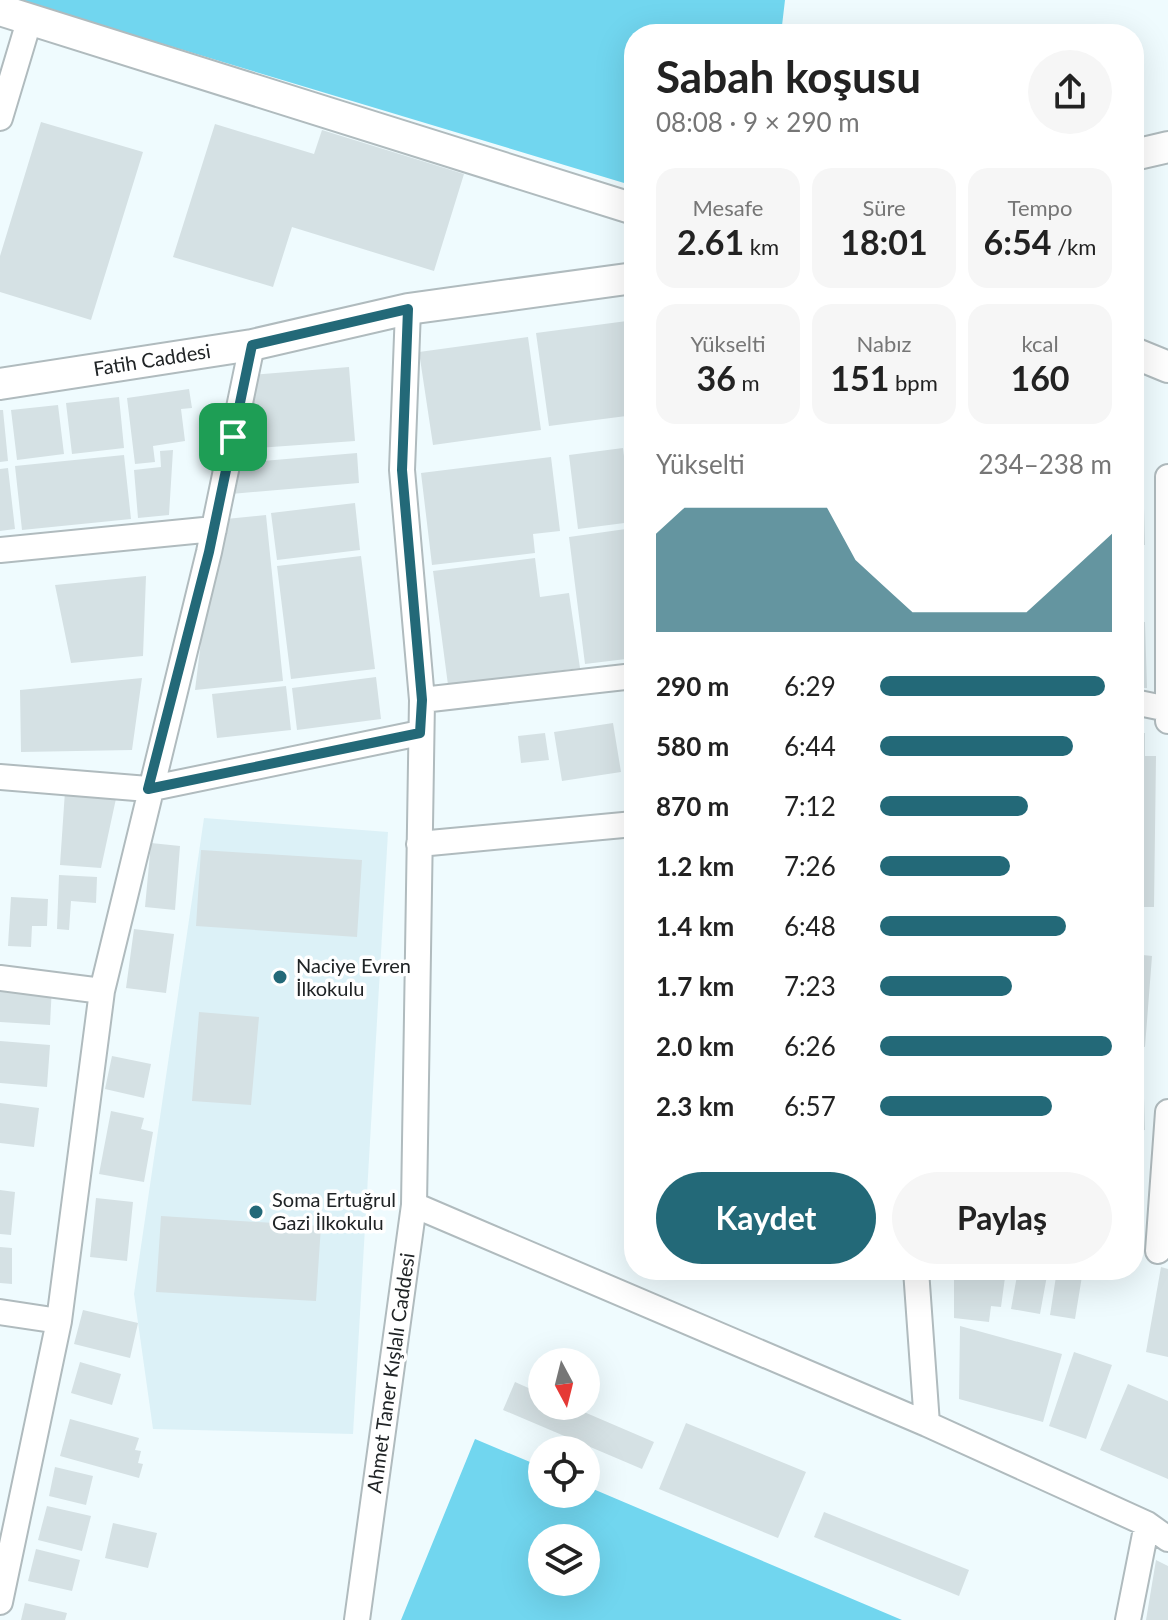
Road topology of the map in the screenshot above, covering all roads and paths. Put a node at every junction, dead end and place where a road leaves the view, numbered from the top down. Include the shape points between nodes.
1 (0, 10) edge
2 (30, 18) junction
3 (0, 118) edge
4 (1168, 147) edge
5 (1144, 153) edge
6 (624, 206) edge
7 (624, 279) edge
8 (408, 309) junction
9 (252, 345) junction
10 (1144, 357) edge
11 (1168, 367) edge
12 (0, 384) edge
13 (1168, 477) edge
14 (214, 529) junction
15 (0, 550) edge
16 (624, 677) edge
17 (422, 700) junction
18 (1144, 704) edge
19 (1168, 709) edge
20 (1168, 721) edge
21 (420, 733) junction
22 (0, 777) edge
23 (148, 789) junction
24 (624, 825) edge
25 (419, 844) junction
26 (0, 978) edge
27 (102, 991) junction
28 (1168, 1112) edge
29 (414, 1205) junction
30 (1153, 1250) edge
31 (917, 1280) edge
32 (0, 1312) edge
33 (59, 1321) junction
34 (927, 1424) junction
35 (10, 1507) edge
36 (1147, 1524) junction
37 (1168, 1539) edge
38 (0, 1602) edge
39 (357, 1620) edge
40 (1128, 1620) edge

1 - 2 street
2 - 3 street
2 - 6 street
4 - 5 street
7 - 8 street, Fatih Caddesi
8 - 9 street, Fatih Caddesi
8 - 17 street, Ahmet Taner Kışlalı Caddesi via 402,470
9 - 12 street, Fatih Caddesi
9 - 14 street
10 - 11 street
13 - 19 street
14 - 15 street
14 - 23 street
16 - 17 street
17 - 21 street, Ahmet Taner Kışlalı Caddesi
18 - 19 street
19 - 20 street
21 - 23 street
21 - 25 street, Ahmet Taner Kışlalı Caddesi
22 - 23 street
23 - 27 street
24 - 25 street
25 - 29 street, Ahmet Taner Kışlalı Caddesi
26 - 27 street
27 - 33 street
28 - 30 street
29 - 34 street
29 - 39 street, Ahmet Taner Kışlalı Caddesi
31 - 34 street
32 - 33 street
33 - 35 street
34 - 36 street
35 - 38 street
36 - 37 street
36 - 40 street

